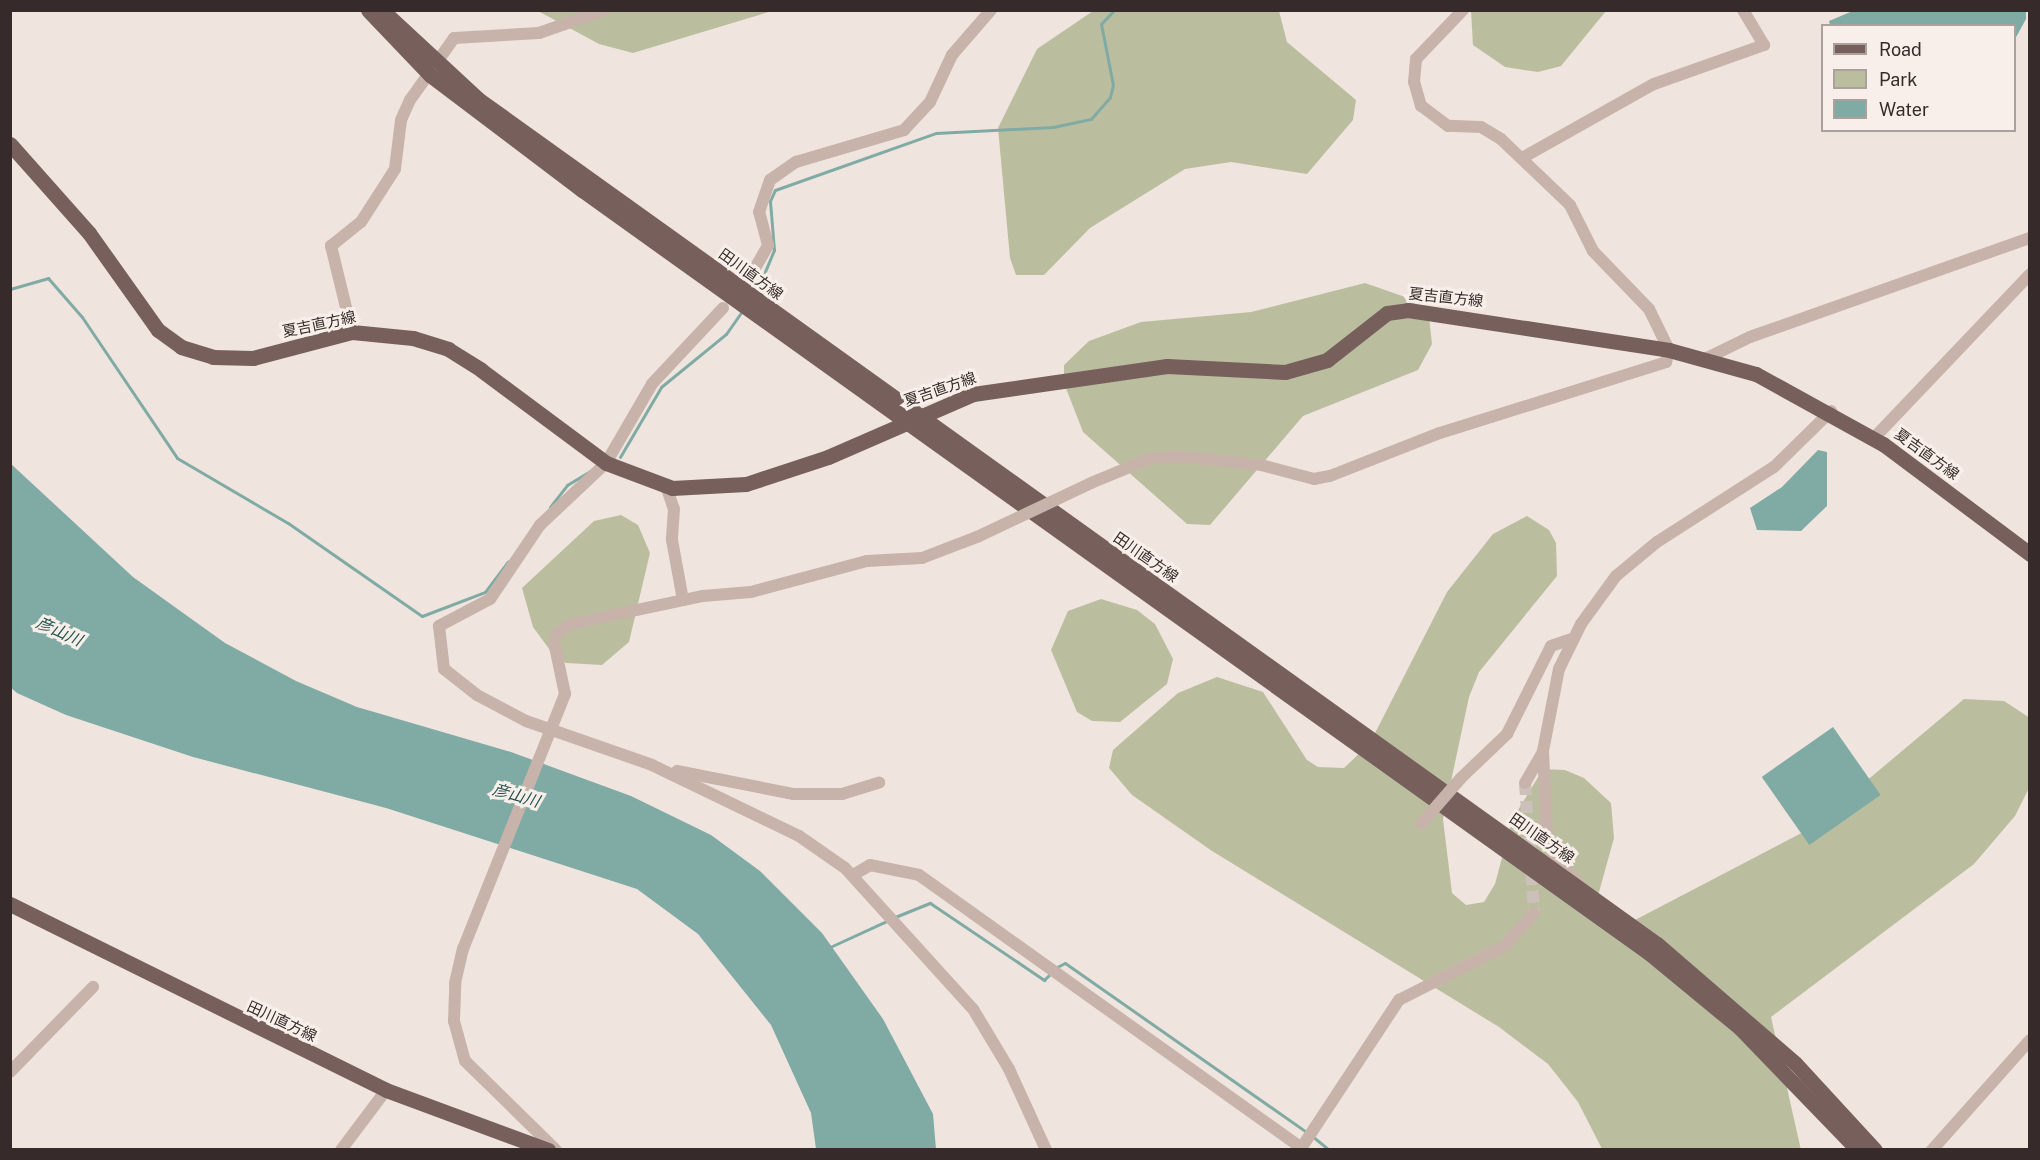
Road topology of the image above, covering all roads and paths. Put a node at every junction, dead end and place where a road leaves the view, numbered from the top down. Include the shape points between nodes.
1 (368, 10) edge
2 (382, 10) edge
3 (605, 10) edge
4 (991, 10) edge
5 (1463, 10) edge
6 (1743, 10) edge
7 (434, 70) junction
8 (10, 144) edge
9 (1522, 158) junction
10 (2030, 238) edge
11 (2030, 274) edge
12 (751, 275) dead end
13 (723, 308) dead end
14 (352, 332) junction
15 (1669, 350) junction
16 (1707, 358) junction
17 (1831, 411) junction
18 (911, 417) junction
19 (1874, 438) junction
20 (606, 463) junction
21 (666, 486) junction
22 (2030, 554) edge
23 (683, 600) junction
24 (1574, 638) junction
25 (554, 729) junction
26 (1543, 751) junction
27 (652, 765) junction
28 (879, 783) dead end
29 (1524, 783) tunnel mouth
30 (1421, 824) dead end
31 (853, 875) junction
32 (1590, 895) junction
33 (10, 904) edge
34 (1534, 913) dead end
35 (93, 987) dead end
36 (2030, 1040) edge
37 (10, 1072) edge
38 (386, 1090) junction
39 (1300, 1148) edge
40 (341, 1149) edge
41 (548, 1149) edge
42 (556, 1149) edge
43 (1046, 1149) edge
44 (1858, 1149) edge
45 (1875, 1149) edge
46 (1932, 1149) edge

1 - 7 main road, 田川直方線
2 - 7 main road, 田川直方線
3 - 7 street via 539,33 454,39
4 - 12 street via 952,55 930,102 904,130 796,162 770,180 759,212 768,245
5 - 9 street via 1416,59 1414,81 1421,106 1448,126 1481,127
6 - 9 street via 1764,45 1654,84
7 - 14 street via 401,120 395,169 361,222 331,246
7 - 18 main road, 田川直方線
8 - 14 main road, 夏吉直方線 via 89,233 158,330 181,347 213,357 253,358
9 - 15 street via 1570,205 1593,251 1649,309
10 - 16 street via 1750,337
11 - 19 street
13 - 20 street via 652,384
14 - 20 main road, 夏吉直方線 via 414,338 448,350
15 - 16 main road, 夏吉直方線
15 - 18 main road, 夏吉直方線 via 1463,315 1396,311 1327,360 1285,372 1167,366 1120,369 973,394
15 - 23 street, bridge via 1666,362 1440,433 1330,476 1314,479 1260,465 1176,456 1149,459 922,558 867,561 751,592
16 - 17 main road, 夏吉直方線 via 1756,374
17 - 19 main road, 夏吉直方線
17 - 24 street via 1773,467 1657,542 1616,576
18 - 21 main road, 夏吉直方線 via 828,456 746,484 711,490
18 - 32 main road, 田川直方線
18 - 44 main road, 田川直方線 via 1649,953 1740,1028
19 - 22 main road, 夏吉直方線
20 - 21 main road, 夏吉直方線
20 - 25 street via 540,525 490,599 439,626 444,669 477,695
21 - 23 street via 674,509 672,540
23 - 25 street via 571,624 558,633 554,642 565,694
24 - 26 street via 1559,669
24 - 30 street, bridge via 1551,646 1507,734
25 - 27 street
25 - 42 street via 464,949 455,983 454,1021 465,1061
26 - 29 street
26 - 32 street via 1547,833 1554,858
27 - 28 street via 793,794 842,794
27 - 31 street via 799,836
31 - 39 street via 870,865 920,874
31 - 43 street via 973,1009 1009,1069
32 - 45 main road, 田川直方線 via 1795,1063
33 - 38 main road, 田川直方線
34 - 39 street via 1505,946 1399,1000
35 - 37 street
36 - 46 street
38 - 40 street
38 - 41 main road, 田川直方線

